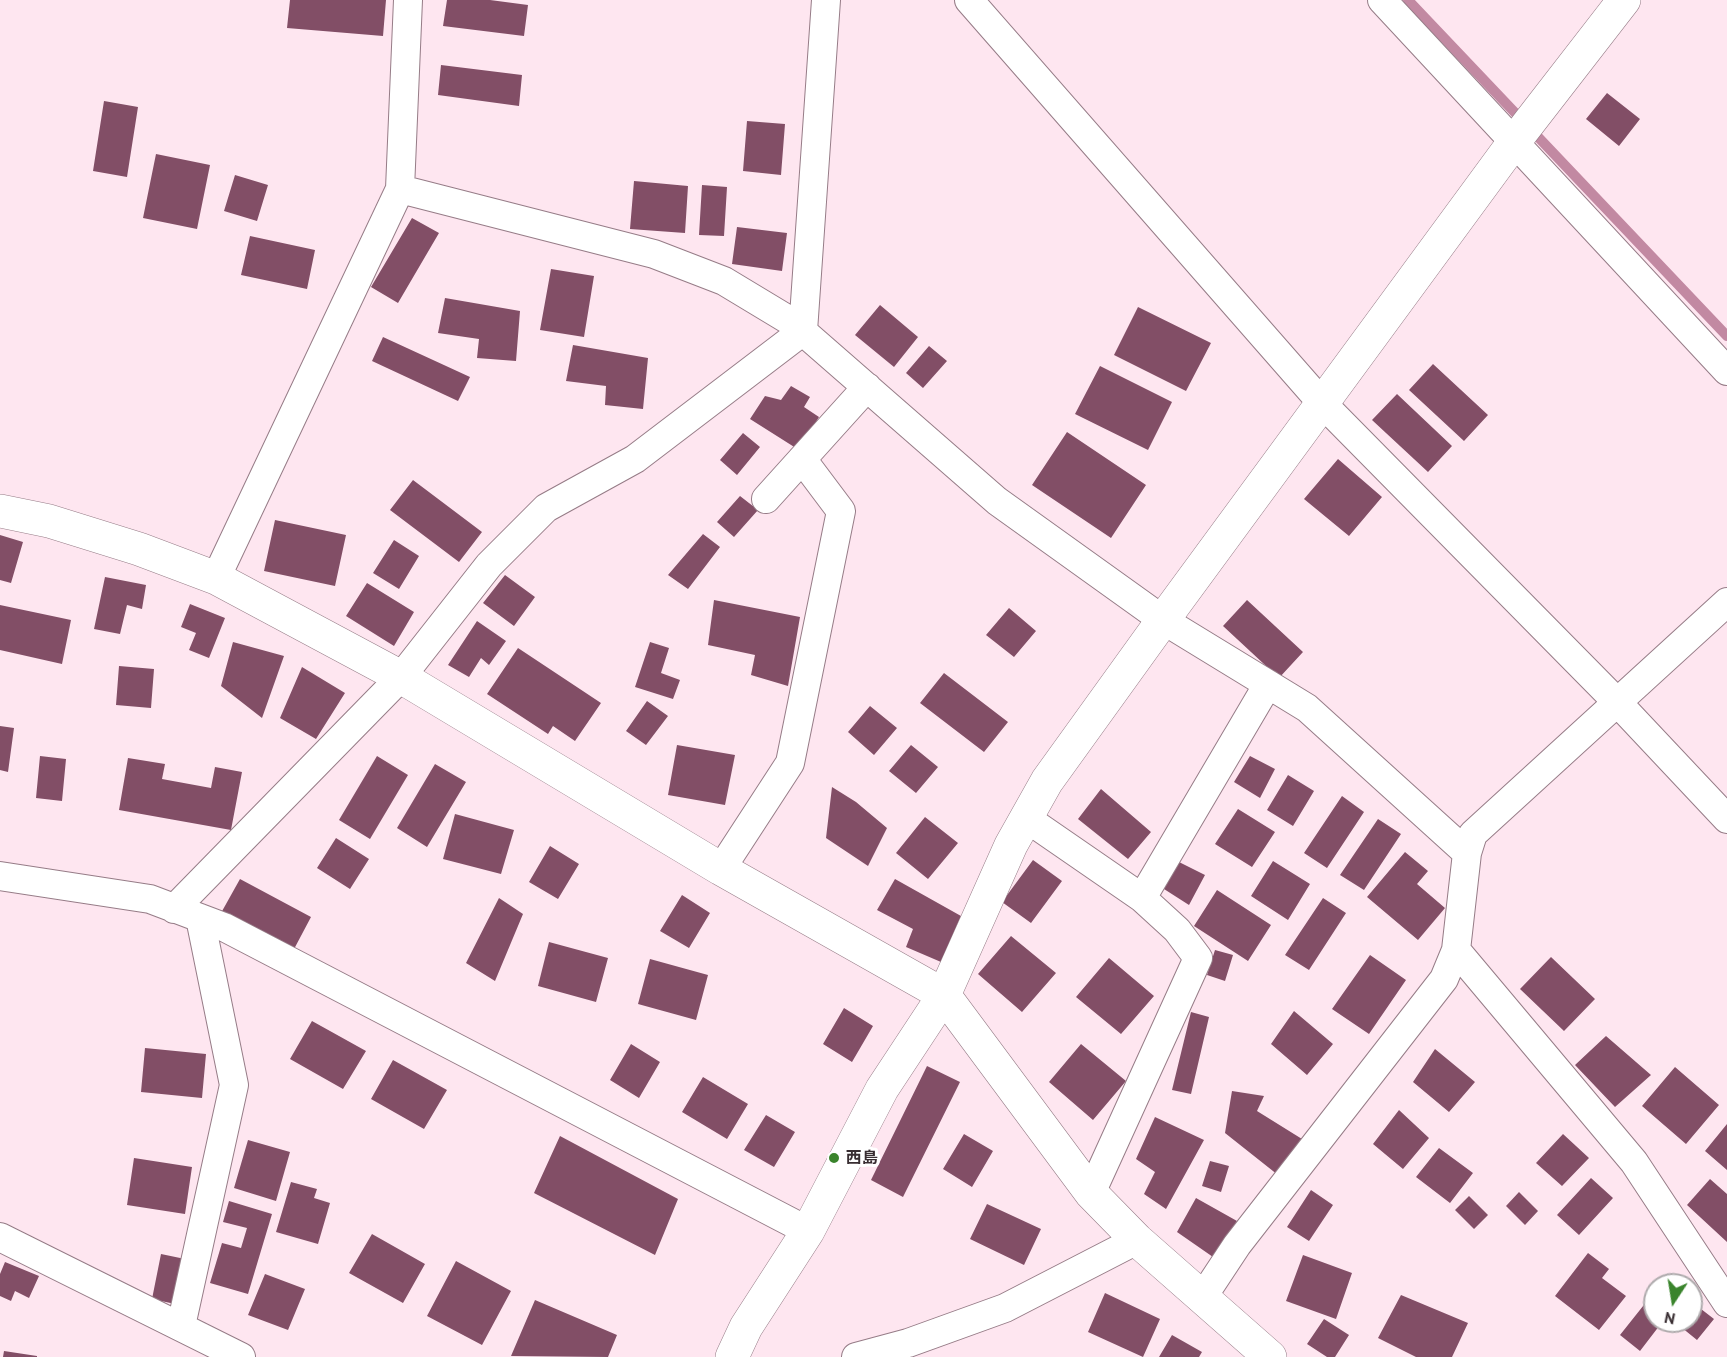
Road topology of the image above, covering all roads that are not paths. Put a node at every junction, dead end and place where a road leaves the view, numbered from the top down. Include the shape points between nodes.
1 (408, 0) edge
2 (826, 0) edge
3 (969, 0) edge
4 (1382, 0) edge
5 (1624, 0) edge
6 (1514, 142) junction
7 (400, 189) junction
8 (803, 331) junction
9 (1727, 371) edge
10 (867, 387) junction
11 (1322, 403) junction
12 (802, 459) junction
13 (766, 499) dead end
14 (0, 511) edge
15 (216, 578) junction
16 (1727, 602) edge
17 (1163, 620) junction
18 (401, 677) junction
19 (1268, 684) junction
20 (1617, 702) junction
21 (1026, 818) junction
22 (1727, 819) edge
23 (1467, 853) junction
24 (721, 869) junction
25 (0, 876) edge
26 (1142, 898) junction
27 (174, 909) junction
28 (200, 918) junction
29 (1456, 950) junction
30 (944, 995) junction
31 (1091, 1192) junction
32 (808, 1231) junction
33 (0, 1237) edge
34 (1137, 1240) junction
35 (1202, 1298) junction
36 (1727, 1303) edge
37 (181, 1326) junction
38 (913, 1350) edge
39 (241, 1357) edge
40 (732, 1357) edge
41 (856, 1357) edge
42 (1270, 1357) edge

1 - 7 street
2 - 8 street
3 - 11 street
4 - 6 street
5 - 6 street
6 - 9 street
6 - 11 street
7 - 8 street via 654,254 724,281
7 - 15 street
8 - 10 street
8 - 18 street via 635,459 546,508 489,565
10 - 12 street
10 - 17 street via 997,501
11 - 17 street
11 - 20 street
12 - 13 street
12 - 24 street via 841,511 790,763
14 - 15 street via 139,549
15 - 18 street
16 - 20 street
17 - 19 street
17 - 21 street via 1047,781
18 - 24 street
18 - 27 street
19 - 23 street via 1307,708
19 - 26 street
20 - 22 street
20 - 23 street via 1473,834
21 - 26 street
21 - 30 street
23 - 29 street
24 - 30 street
25 - 27 street via 150,899
26 - 31 street via 1177,930 1198,958
27 - 28 street
28 - 32 street
28 - 37 street via 234,1085
29 - 35 street via 1444,979 1237,1245
29 - 36 street via 1634,1162
30 - 31 street
30 - 32 street via 882,1089
31 - 34 street
32 - 40 street via 746,1327
33 - 37 street
34 - 35 street
34 - 38 street
35 - 42 street
37 - 39 street
38 - 41 street

